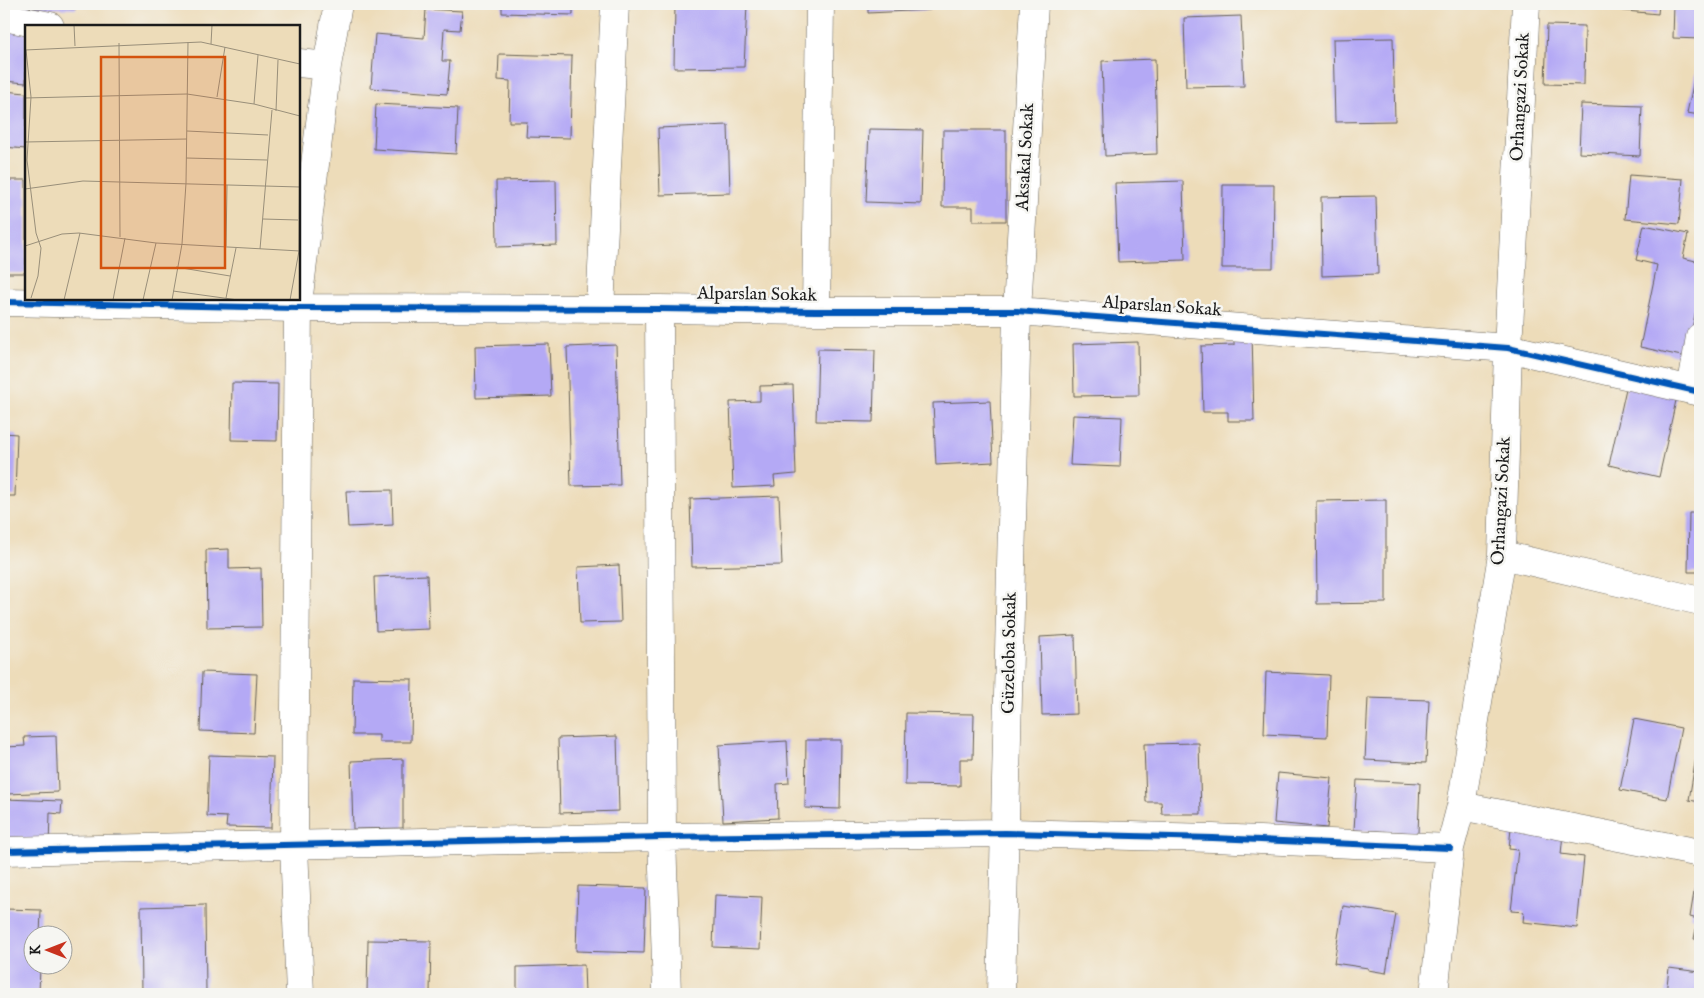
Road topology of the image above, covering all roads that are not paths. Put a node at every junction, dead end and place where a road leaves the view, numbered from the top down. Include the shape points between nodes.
1 (338, 4) edge
2 (615, 4) edge
3 (820, 4) edge
4 (1034, 4) edge
5 (1526, 4) edge
6 (4, 17) edge
7 (45, 25) edge
8 (300, 63) edge
9 (327, 66) junction
10 (300, 284) edge
11 (298, 300) edge
12 (4, 302) edge
13 (600, 309) junction
14 (659, 309) junction
15 (816, 311) junction
16 (1017, 311) junction
17 (1700, 337) edge
18 (1508, 348) junction
19 (1696, 391) edge
20 (1502, 555) junction
21 (1700, 601) edge
22 (1461, 806) junction
23 (1006, 833) junction
24 (662, 837) junction
25 (294, 846) junction
26 (1450, 848) junction
27 (4, 851) edge
28 (1700, 852) edge
29 (300, 994) edge
30 (667, 994) edge
31 (1002, 994) edge
32 (1434, 994) edge

1 - 9 street
2 - 13 street
3 - 15 street
4 - 16 street, Aksakal Sokak
5 - 18 street, Orhangazi Sokak
6 - 7 street
8 - 9 street
9 - 10 street
11 - 12 street, Alparslan Sokak
11 - 13 street, Alparslan Sokak
11 - 25 street
13 - 14 street, Alparslan Sokak
14 - 15 street, Alparslan Sokak
14 - 24 street
15 - 16 street, Alparslan Sokak
16 - 18 street, Alparslan Sokak
16 - 23 street, Güzeloba Sokak
17 - 19 street
18 - 19 street, Alparslan Sokak
18 - 20 street, Orhangazi Sokak
20 - 21 street
20 - 22 street, Orhangazi Sokak
22 - 26 street, Orhangazi Sokak
22 - 28 street
23 - 24 street
23 - 26 street
23 - 31 street, Güzeloba Sokak
24 - 25 street
24 - 30 street
25 - 27 street
25 - 29 street
26 - 32 street, Orhangazi Sokak

